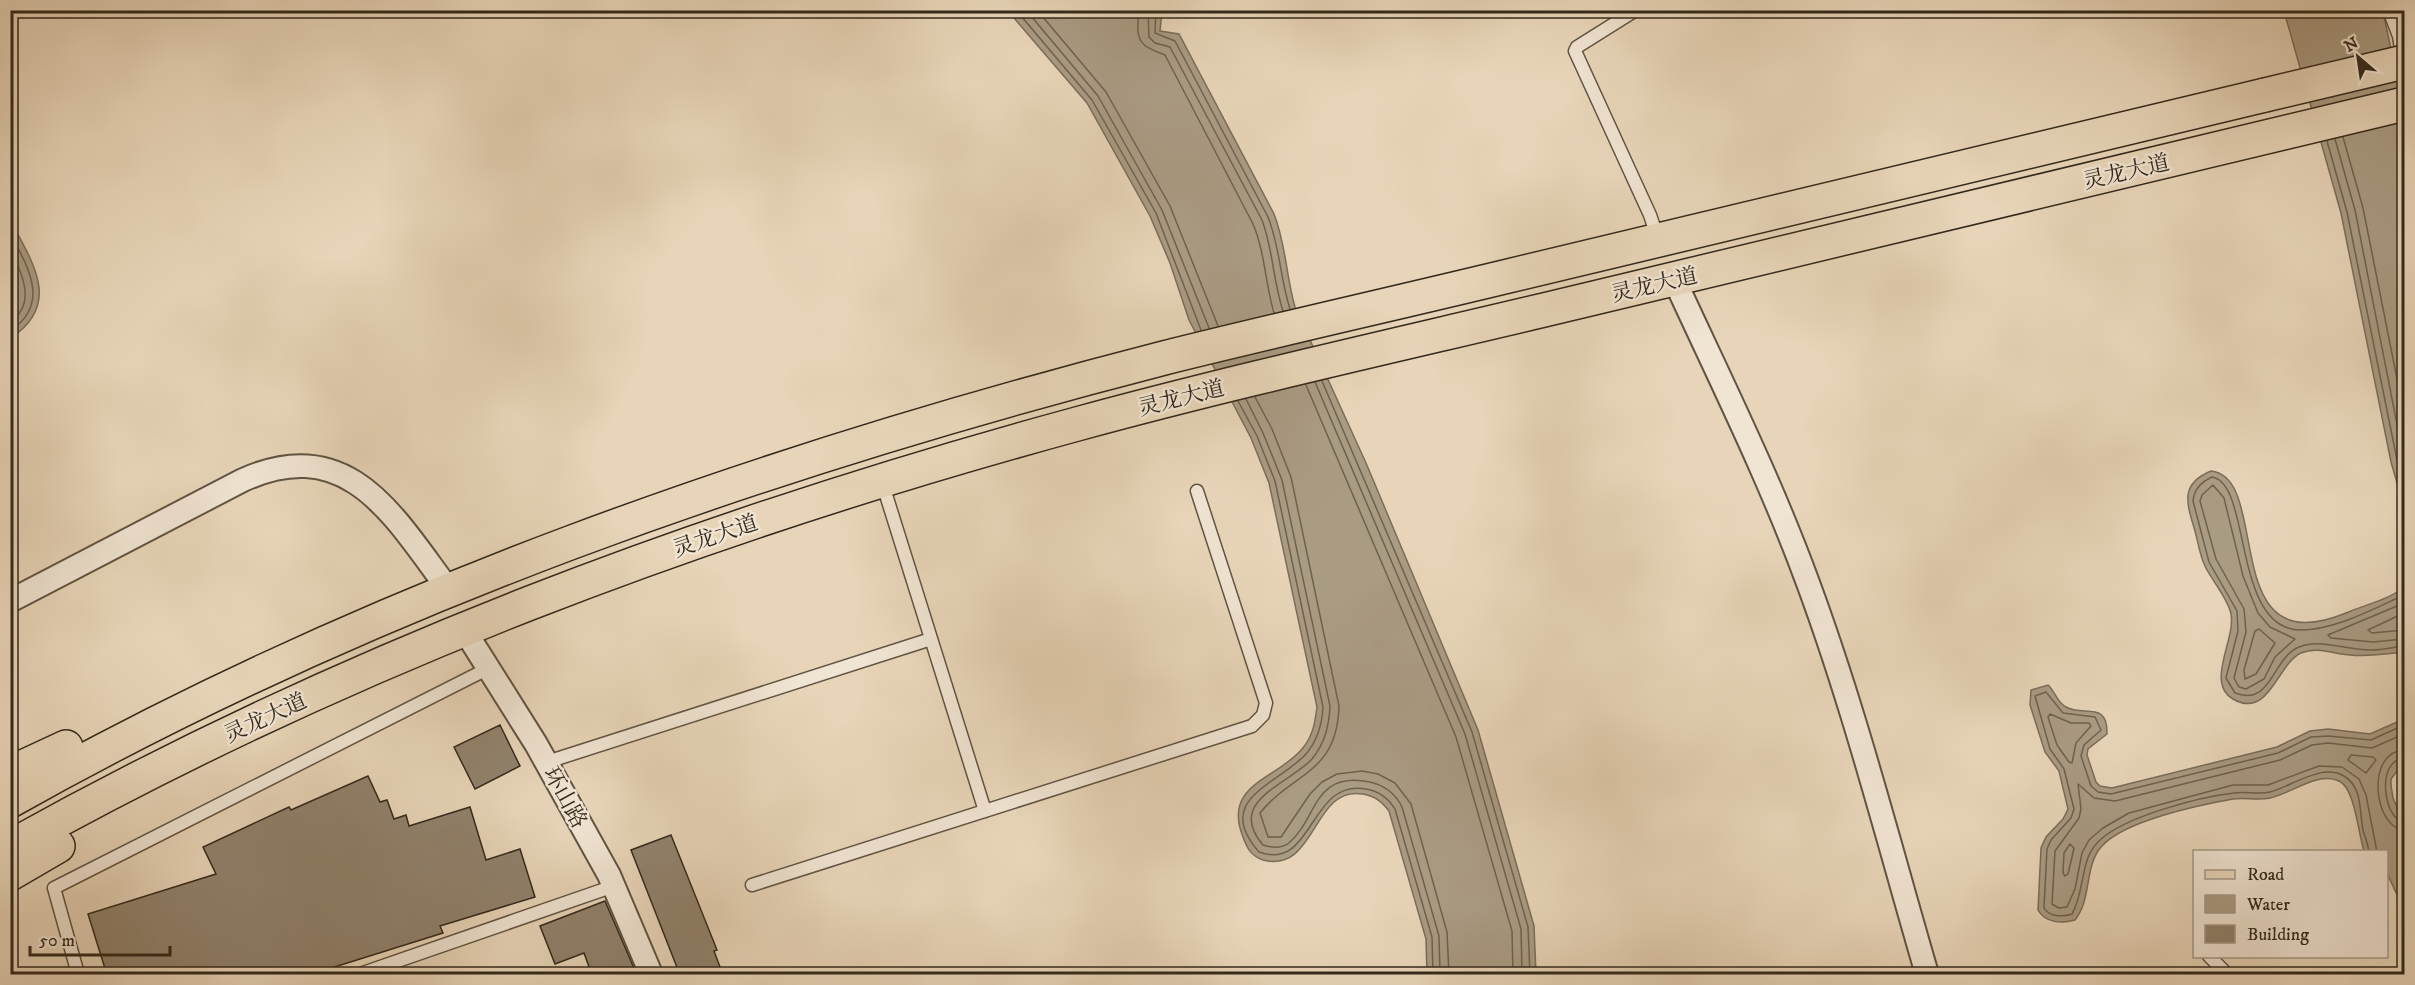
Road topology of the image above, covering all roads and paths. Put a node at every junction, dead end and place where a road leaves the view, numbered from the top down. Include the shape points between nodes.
1 (1636, 10) edge
2 (2389, 10) edge
3 (2404, 64) edge
4 (2404, 104) edge
5 (1658, 240) junction
6 (1674, 279) junction
7 (882, 481) junction
8 (1197, 491) dead end
9 (449, 590) junction
10 (10, 601) edge
11 (387, 616) junction
12 (463, 628) junction
13 (931, 639) junction
14 (489, 668) junction
15 (367, 670) junction
16 (547, 762) junction
17 (10, 773) edge
18 (10, 801) edge
19 (985, 811) junction
20 (10, 847) edge
21 (10, 874) edge
22 (752, 885) dead end
23 (614, 886) junction
24 (2210, 958) edge
25 (78, 975) edge
26 (360, 975) edge
27 (651, 975) edge
28 (1927, 975) edge
29 (2227, 975) edge

1 - 5 lane via 1577,46 1575,51
2 - 3 lane
3 - 5 main road, 灵龙大道, bridge
4 - 6 main road, 灵龙大道
5 - 9 main road, 灵龙大道 via 1165,358 903,432 566,544
6 - 7 main road, 灵龙大道 via 1186,396
6 - 28 street via 1770,490 1811,592 1838,669
7 - 12 main road, 灵龙大道 via 618,569
7 - 13 lane
8 - 19 lane via 1266,703 1263,715 1252,726
9 - 10 street via 368,489 333,470 301,465 271,469 243,480
9 - 11 main road, 灵龙大道
11 - 17 main road via 200,688
11 - 18 main road, 灵龙大道 via 135,735
12 - 14 street, 环山路
12 - 15 main road, 灵龙大道
13 - 16 lane
13 - 19 lane
14 - 16 street, 环山路
14 - 25 lane via 54,888
15 - 20 main road, 灵龙大道 via 153,771
15 - 21 main road via 271,732 191,772
16 - 23 street, 环山路
19 - 22 lane
23 - 26 lane
23 - 27 street, 环山路
24 - 29 lane

